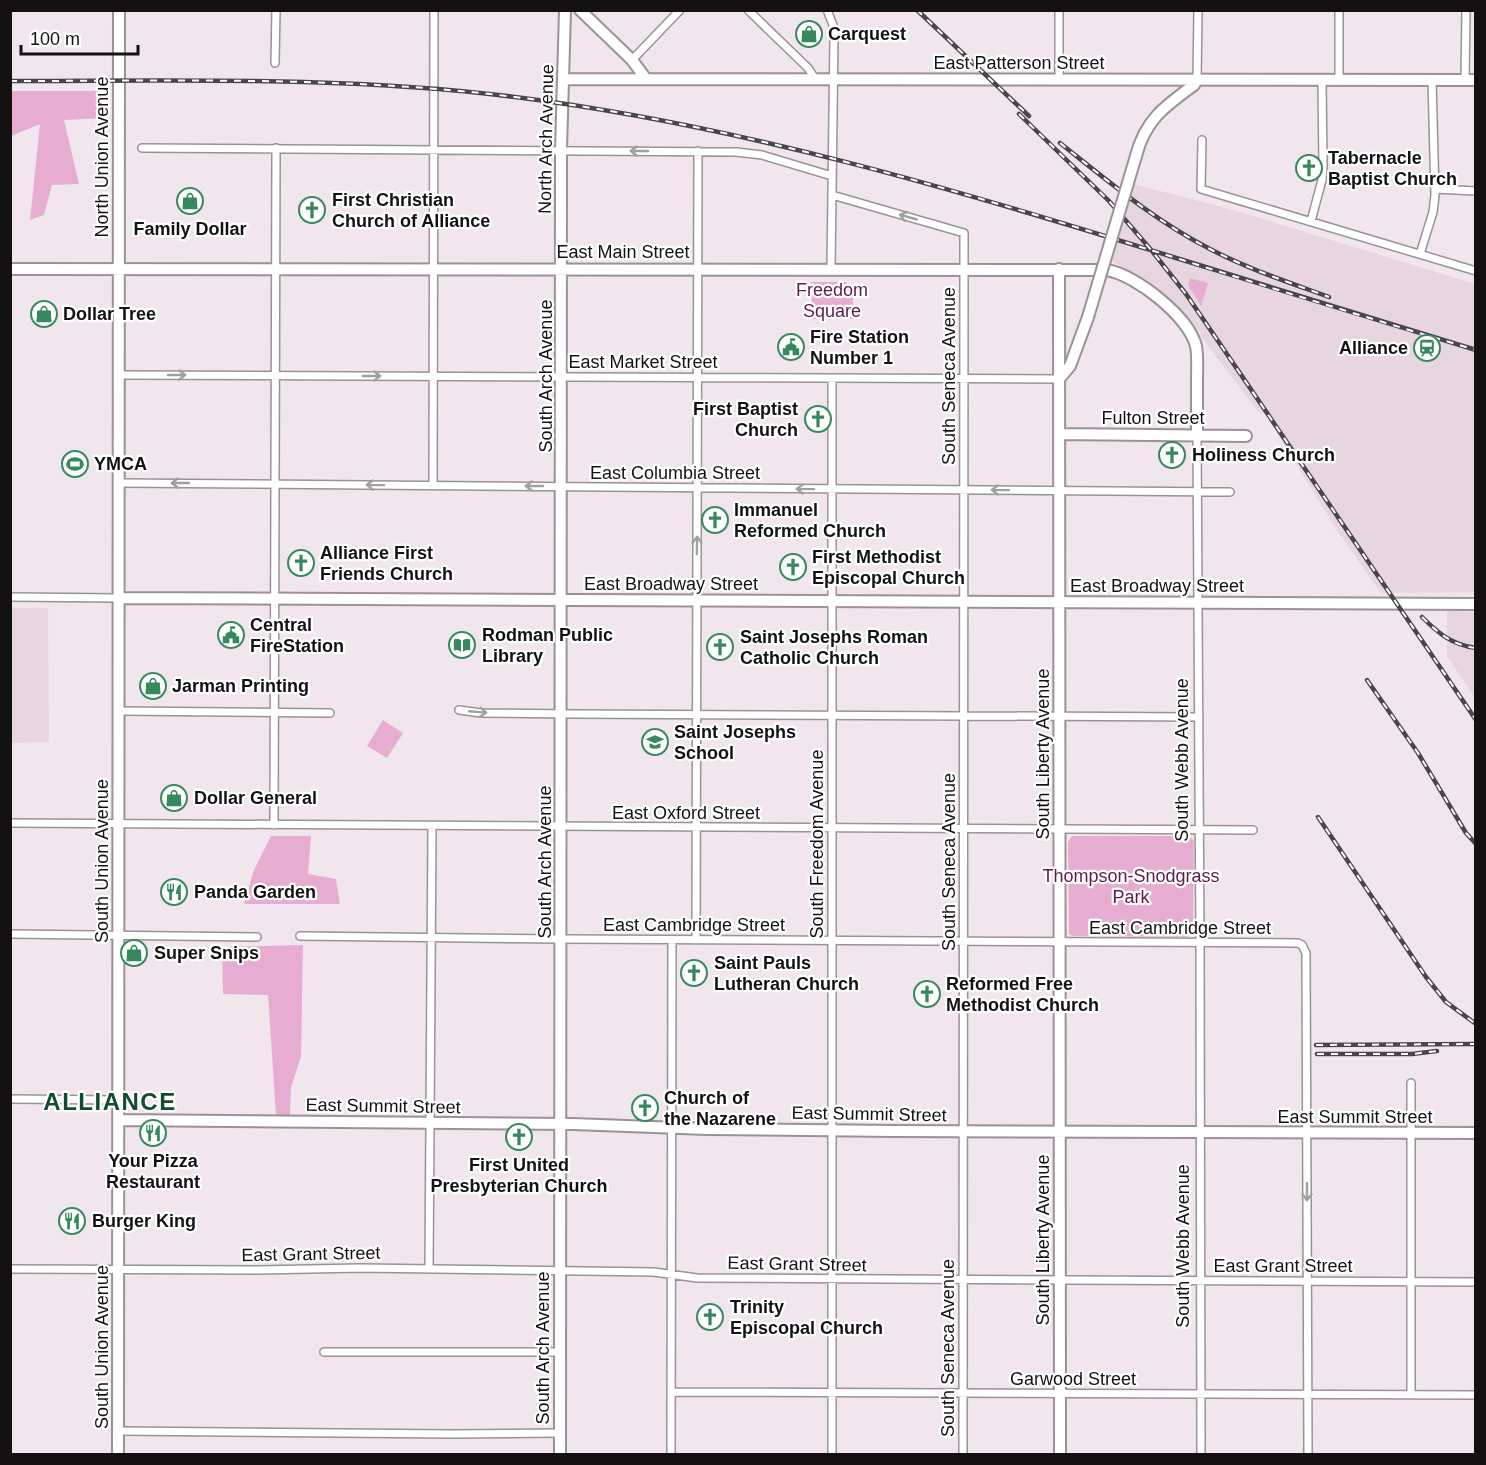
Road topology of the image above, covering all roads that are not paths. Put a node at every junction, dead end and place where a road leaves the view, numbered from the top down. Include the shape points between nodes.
1 (119, 10) edge
2 (276, 10) edge
3 (434, 10) edge
4 (566, 10) edge
5 (580, 10) edge
6 (680, 10) edge
7 (748, 10) edge
8 (827, 10) edge
9 (1059, 10) edge
10 (1198, 10) edge
11 (1339, 10) edge
12 (1466, 10) edge
13 (632, 60) junction
14 (275, 63) dead end
15 (563, 79) junction
16 (646, 79) junction
17 (815, 79) junction
18 (833, 80) junction
19 (1059, 80) junction
20 (1197, 80) junction
21 (1322, 80) junction
22 (1339, 80) junction
23 (1432, 80) junction
24 (1470, 80) edge
25 (1202, 140) dead end
26 (142, 148) dead end
27 (276, 148) junction
28 (434, 149) junction
29 (561, 150) junction
30 (698, 151) junction
31 (832, 176) junction
32 (1435, 189) junction
33 (1476, 191) edge
34 (832, 195) junction
35 (1311, 221) junction
36 (1420, 254) junction
37 (10, 268) edge
38 (119, 268) junction
39 (275, 268) junction
40 (434, 268) junction
41 (562, 269) junction
42 (697, 269) junction
43 (831, 269) junction
44 (964, 269) junction
45 (1059, 269) junction
46 (1476, 271) edge
47 (1126, 275) joint
48 (118, 375) junction
49 (275, 375) junction
50 (434, 376) junction
51 (562, 376) junction
52 (697, 377) junction
53 (832, 378) junction
54 (964, 378) junction
55 (1059, 378) junction
56 (1059, 434) junction
57 (1197, 435) junction
58 (1246, 435) dead end
59 (119, 483) junction
60 (275, 484) junction
61 (434, 486) junction
62 (562, 487) junction
63 (697, 488) junction
64 (832, 489) junction
65 (964, 490) junction
66 (1059, 491) junction
67 (1197, 492) junction
68 (1230, 492) dead end
69 (10, 597) edge
70 (119, 598) junction
71 (274, 598) junction
72 (562, 600) junction
73 (696, 601) junction
74 (832, 602) junction
75 (964, 602) junction
76 (1059, 603) junction
77 (1198, 604) junction
78 (1476, 604) edge
79 (459, 710) dead end
80 (119, 711) junction
81 (274, 713) junction
82 (330, 713) dead end
83 (561, 714) junction
84 (696, 715) junction
85 (832, 716) junction
86 (963, 716) junction
87 (1060, 717) junction
88 (1198, 717) junction
89 (10, 823) edge
90 (118, 824) junction
91 (274, 825) junction
92 (432, 826) junction
93 (561, 827) junction
94 (696, 829) junction
95 (832, 829) junction
96 (963, 830) junction
97 (1253, 830) dead end
98 (1060, 831) junction
99 (1199, 831) junction
100 (10, 934) edge
101 (118, 935) junction
102 (300, 936) dead end
103 (257, 937) dead end
104 (431, 938) junction
105 (561, 939) junction
106 (672, 940) junction
107 (696, 940) junction
108 (832, 940) junction
109 (964, 942) junction
110 (1060, 942) junction
111 (1200, 943) junction
112 (1411, 1083) dead end
113 (10, 1098) edge
114 (118, 1100) junction
115 (118, 1120) junction
116 (428, 1124) junction
117 (560, 1124) junction
118 (671, 1127) junction
119 (832, 1130) junction
120 (963, 1131) junction
121 (1060, 1132) junction
122 (1200, 1133) junction
123 (1306, 1133) junction
124 (1411, 1133) junction
125 (1476, 1133) edge
126 (10, 1269) edge
127 (429, 1269) junction
128 (118, 1270) junction
129 (560, 1271) junction
130 (670, 1275) junction
131 (832, 1279) junction
132 (963, 1280) junction
133 (1060, 1280) junction
134 (1200, 1281) junction
135 (1307, 1281) junction
136 (1412, 1282) junction
137 (1476, 1282) edge
138 (324, 1352) dead end
139 (559, 1352) junction
140 (670, 1392) junction
141 (832, 1392) junction
142 (963, 1393) junction
143 (1060, 1394) junction
144 (1200, 1395) junction
145 (1307, 1395) junction
146 (1411, 1395) junction
147 (1476, 1395) edge
148 (118, 1431) junction
149 (560, 1433) junction
150 (118, 1455) edge
151 (560, 1455) edge
152 (671, 1455) edge
153 (832, 1455) edge
154 (963, 1455) edge
155 (1060, 1455) edge
156 (1201, 1455) edge
157 (1308, 1455) edge

1 - 38 street, North Union Avenue
2 - 14 street
3 - 28 street
4 - 15 street, North Arch Avenue
5 - 13 street
6 - 13 street
7 - 17 street
8 - 18 street via 834,30
9 - 19 street
10 - 20 street
11 - 22 street
12 - 24 street
13 - 16 street
15 - 16 street, East Patterson Street
15 - 29 street, North Arch Avenue
16 - 17 street, East Patterson Street
17 - 18 street, East Patterson Street
18 - 19 street, East Patterson Street
18 - 31 street
19 - 20 street, East Patterson Street
20 - 21 street, East Patterson Street
20 - 55 street, bridge via 1155,117 1142,136 1088,317 1070,366
21 - 22 street, East Patterson Street
21 - 35 street via 1322,180
22 - 23 street, East Patterson Street
23 - 24 street, East Patterson Street
23 - 32 street
25 - 35 street via 1200,189
26 - 27 street
27 - 28 street
27 - 39 street
28 - 29 street
28 - 40 street
30 -> 29 street
29 - 41 street, North Arch Avenue
30 - 31 street via 760,154
30 - 42 street
31 - 34 street
32 - 33 street
32 - 36 street via 1433,212
34 - 43 street
44 -> 34 street, South Seneca Avenue via 964,233
35 - 36 street
36 - 46 street
37 - 38 street, East Main Street
38 - 39 street, East Main Street
38 - 48 street, South Union Avenue
39 - 40 street, East Main Street
39 - 49 street
40 - 41 street, East Main Street
40 - 50 street
41 - 42 street, East Main Street
41 - 51 street, South Arch Avenue
42 - 43 street, East Main Street
42 - 52 street
43 - 44 street, East Main Street
44 - 45 street, East Main Street
44 - 54 street, South Seneca Avenue
45 - 47 street, East Main Street via 1107,270
45 - 55 street, South Liberty Avenue
47 - 57 street, South Webb Avenue via 1168,307 1193,339 1197,355
48 -> 49 street, East Market Street
48 - 59 street, South Union Avenue
49 -> 50 street, East Market Street
49 - 60 street
50 - 51 street, East Market Street
50 - 61 street
51 - 52 street, East Market Street
51 - 62 street, South Arch Avenue
52 - 53 street, East Market Street
52 - 63 street
53 - 54 street, East Market Street
53 - 64 street, South Freedom Avenue
54 - 55 street, East Market Street
54 - 65 street, South Seneca Avenue
55 - 56 street, South Liberty Avenue
56 - 57 street, Fulton Street
56 - 66 street, South Liberty Avenue
57 - 58 street, Fulton Street
57 - 67 street, South Webb Avenue
60 -> 59 street, East Columbia Street
59 - 70 street, South Union Avenue
61 -> 60 street, East Columbia Street
60 - 71 street
62 -> 61 street, East Columbia Street
62 - 63 street, East Columbia Street
62 - 72 street, South Arch Avenue
64 -> 63 street, East Columbia Street
73 -> 63 street
64 - 65 street, East Columbia Street
64 - 74 street, South Freedom Avenue
66 -> 65 street, East Columbia Street
65 - 75 street, South Seneca Avenue
66 - 67 street, East Columbia Street
66 - 76 street, South Liberty Avenue
67 - 68 street, East Columbia Street
67 - 77 street, South Webb Avenue
69 - 70 street
70 - 71 street, East Broadway Street
70 - 80 street, South Union Avenue
71 - 72 street, East Broadway Street
71 - 81 street
72 - 73 street, East Broadway Street
72 - 83 street, South Arch Avenue
73 - 74 street, East Broadway Street
73 - 84 street
74 - 75 street, East Broadway Street
74 - 85 street, South Freedom Avenue
75 - 76 street, East Broadway Street
75 - 86 street, South Seneca Avenue
76 - 77 street, East Broadway Street
76 - 87 street, South Liberty Avenue
77 - 78 street, East Broadway Street
77 - 88 street, South Webb Avenue
79 -> 83 street
80 - 81 street
80 - 90 street, South Union Avenue
81 - 82 street
81 - 91 street
83 - 84 street
83 - 93 street, South Arch Avenue
84 - 85 street
84 - 94 street
85 - 86 street
85 - 95 street, South Freedom Avenue
86 - 87 street
86 - 96 street, South Seneca Avenue
87 - 88 street
87 - 98 street, South Liberty Avenue
88 - 99 street, South Webb Avenue
89 - 90 street, East Oxford Street
90 - 91 street, East Oxford Street
90 - 101 street, South Union Avenue
91 - 92 street, East Oxford Street
92 - 93 street, East Oxford Street
92 - 104 street
93 - 94 street, East Oxford Street
93 - 105 street, South Arch Avenue
94 - 95 street, East Oxford Street
94 - 107 street
95 - 96 street, East Oxford Street
95 - 108 street, South Freedom Avenue
96 - 98 street, East Oxford Street
96 - 109 street, South Seneca Avenue
97 - 99 street, East Oxford Street
98 - 99 street, East Oxford Street
98 - 110 street, South Liberty Avenue
99 - 111 street, South Webb Avenue
100 - 101 street
101 - 103 street
101 - 114 street, South Union Avenue
102 - 104 street, East Cambridge Street
104 - 105 street, East Cambridge Street
104 - 116 street
105 - 106 street, East Cambridge Street
105 - 117 street, South Arch Avenue
106 - 107 street, East Cambridge Street
106 - 118 street
107 - 108 street, East Cambridge Street
108 - 109 street, East Cambridge Street
108 - 119 street, South Freedom Avenue
109 - 110 street, East Cambridge Street
109 - 120 street, South Seneca Avenue
110 - 111 street, East Cambridge Street
110 - 121 street, South Liberty Avenue
111 - 122 street, South Webb Avenue
111 - 123 street, East Cambridge Street via 1302,945
112 - 124 street
113 - 114 street
114 - 115 street, South Union Avenue
115 - 116 street, East Summit Street
115 - 128 street, South Union Avenue
116 - 117 street, East Summit Street
116 - 127 street
117 - 118 street, East Summit Street
117 - 129 street, South Arch Avenue
118 - 119 street, East Summit Street
118 - 130 street
119 - 120 street, East Summit Street
119 - 131 street, South Freedom Avenue
120 - 121 street, East Summit Street
120 - 132 street, South Seneca Avenue
121 - 122 street, East Summit Street
121 - 133 street, South Liberty Avenue
122 - 123 street, East Summit Street
122 - 134 street, South Webb Avenue
123 - 124 street, East Summit Street
123 -> 135 street
124 - 125 street, East Summit Street
124 - 136 street
126 - 128 street, East Grant Street
127 - 128 street, East Grant Street
127 - 129 street, East Grant Street
128 - 148 street, South Union Avenue
129 - 130 street, East Grant Street
129 - 139 street, South Arch Avenue
130 - 131 street, East Grant Street
130 - 140 street
131 - 132 street, East Grant Street
131 - 141 street, South Freedom Avenue
132 - 133 street, East Grant Street
132 - 142 street, South Seneca Avenue
133 - 134 street, East Grant Street
133 - 143 street, South Liberty Avenue
134 - 135 street, East Grant Street
134 - 144 street, South Webb Avenue
135 - 136 street, East Grant Street
135 - 145 street
136 - 137 street, East Grant Street
136 - 146 street
138 - 139 street
139 - 149 street, South Arch Avenue
140 - 141 street, Garwood Street
140 - 152 street
141 - 142 street, Garwood Street
141 - 153 street, South Freedom Avenue
142 - 143 street, Garwood Street
142 - 154 street, South Seneca Avenue
143 - 144 street, Garwood Street
143 - 155 street, South Liberty Avenue
144 - 145 street, Garwood Street
144 - 156 street, South Webb Avenue
145 - 146 street, Garwood Street
145 - 157 street
146 - 147 street, Garwood Street
148 - 149 street
148 - 150 street, South Union Avenue
149 - 151 street, South Arch Avenue

